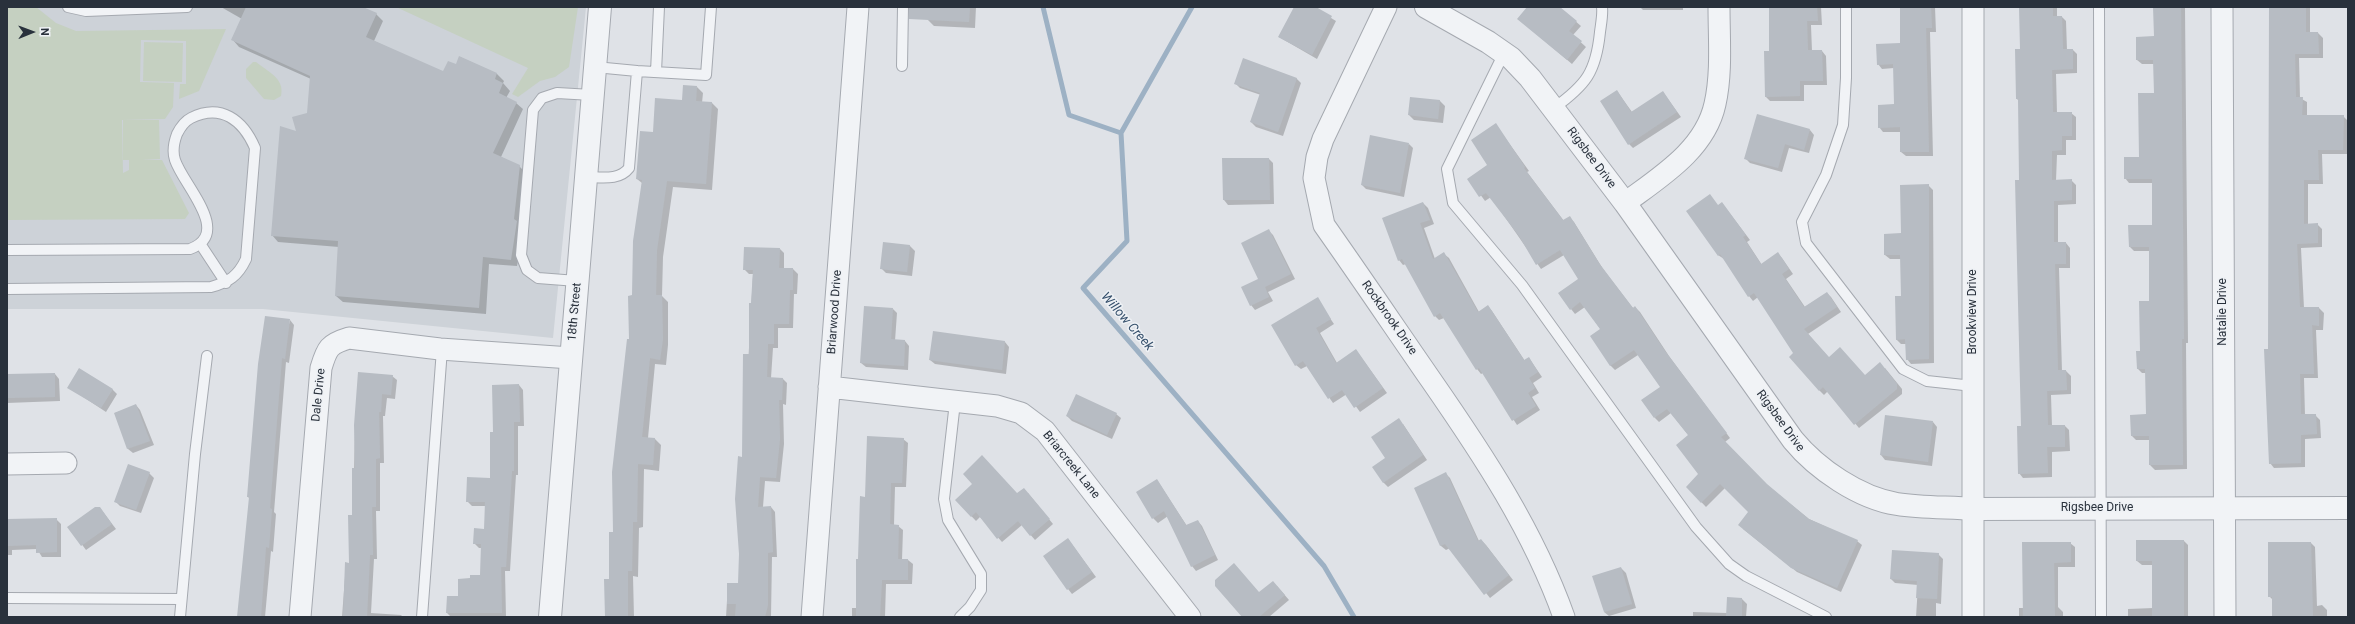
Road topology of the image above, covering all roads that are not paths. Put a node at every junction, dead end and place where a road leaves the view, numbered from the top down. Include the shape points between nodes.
1 (68, 7) edge
2 (187, 7) edge
3 (600, 7) edge
4 (659, 7) edge
5 (711, 7) edge
6 (858, 7) edge
7 (903, 7) edge
8 (1386, 7) edge
9 (1426, 7) edge
10 (1602, 7) edge
11 (1719, 7) edge
12 (1846, 7) edge
13 (1973, 7) edge
14 (2099, 7) edge
15 (2222, 7) edge
16 (1504, 53) junction
17 (902, 66) dead end
18 (595, 67) junction
19 (637, 70) junction
20 (656, 72) junction
21 (592, 96) junction
22 (1554, 108) junction
23 (586, 177) junction
24 (1625, 203) junction
25 (201, 245) junction
26 (7, 250) edge
27 (577, 282) junction
28 (226, 283) junction
29 (7, 289) edge
30 (442, 349) junction
31 (207, 356) dead end
32 (571, 358) junction
33 (1973, 386) junction
34 (829, 387) junction
35 (956, 402) junction
36 (66, 463) dead end
37 (7, 464) edge
38 (1974, 508) junction
39 (2101, 508) junction
40 (2224, 508) junction
41 (2348, 508) edge
42 (7, 598) edge
43 (181, 599) junction
44 (180, 617) edge
45 (300, 617) edge
46 (422, 617) edge
47 (550, 617) edge
48 (812, 617) edge
49 (960, 617) edge
50 (1190, 617) edge
51 (1564, 617) edge
52 (1826, 617) edge
53 (1973, 617) edge
54 (2101, 617) edge
55 (2224, 617) edge

1 - 2 lane via 86,11
3 - 18 street, 18th Street
4 - 20 lane
5 - 20 lane via 706,75
6 - 34 street, Briarwood Drive
7 - 17 lane
8 - 51 street, Rockbrook Drive via 1323,139 1314,178 1319,209 1324,225 1487,461 1524,525
9 - 16 street, Rigsbee Drive
10 - 22 lane via 1598,53 1587,79 1571,96
11 - 24 street via 1719,78 1715,105 1704,131 1688,152 1668,171
12 - 33 lane via 1843,125 1826,174 1802,222 1806,243 1903,369 1927,381
13 - 33 street, Brookview Drive
14 - 39 lane
15 - 40 street, Natalie Drive
16 - 22 street, Rigsbee Drive via 1530,78
16 - 52 lane via 1447,169 1453,203 1522,284 1696,527 1738,572
18 - 19 lane
18 - 21 street, 18th Street
19 - 20 lane
19 - 23 lane via 629,168 618,177
21 - 23 street, 18th Street
21 - 27 lane via 557,93 542,98 533,110 522,234 521,255 527,270 538,278
22 - 24 street, Rigsbee Drive
23 - 27 street, 18th Street
24 - 38 street, Rigsbee Drive via 1805,455 1836,478 1872,496 1896,504
25 - 26 lane via 190,249
25 - 28 lane
25 - 28 lane via 208,234 207,221 174,160 173,143 178,130 187,119 200,113 218,114 234,118 248,132 255,148 246,260 239,273
27 - 32 street, 18th Street
28 - 29 lane via 211,287
30 - 32 street, Dale Drive
30 - 45 street, Dale Drive via 349,338 335,342 326,352 321,368
30 - 46 lane
31 - 43 lane
32 - 47 street, 18th Street
33 - 38 street, Brookview Drive
34 - 35 street, Briarcreek Lane
34 - 48 street, Briarwood Drive
35 - 49 lane via 944,499 948,520 981,574 981,590
35 - 50 street, Briarcreek Lane via 997,406 1021,413 1045,431
36 - 37 street
38 - 39 street, Rigsbee Drive
38 - 53 street, Brookview Drive
39 - 40 street, Rigsbee Drive
39 - 54 lane
40 - 41 street, Rigsbee Drive
40 - 55 street, Natalie Drive
42 - 43 lane
43 - 44 lane

